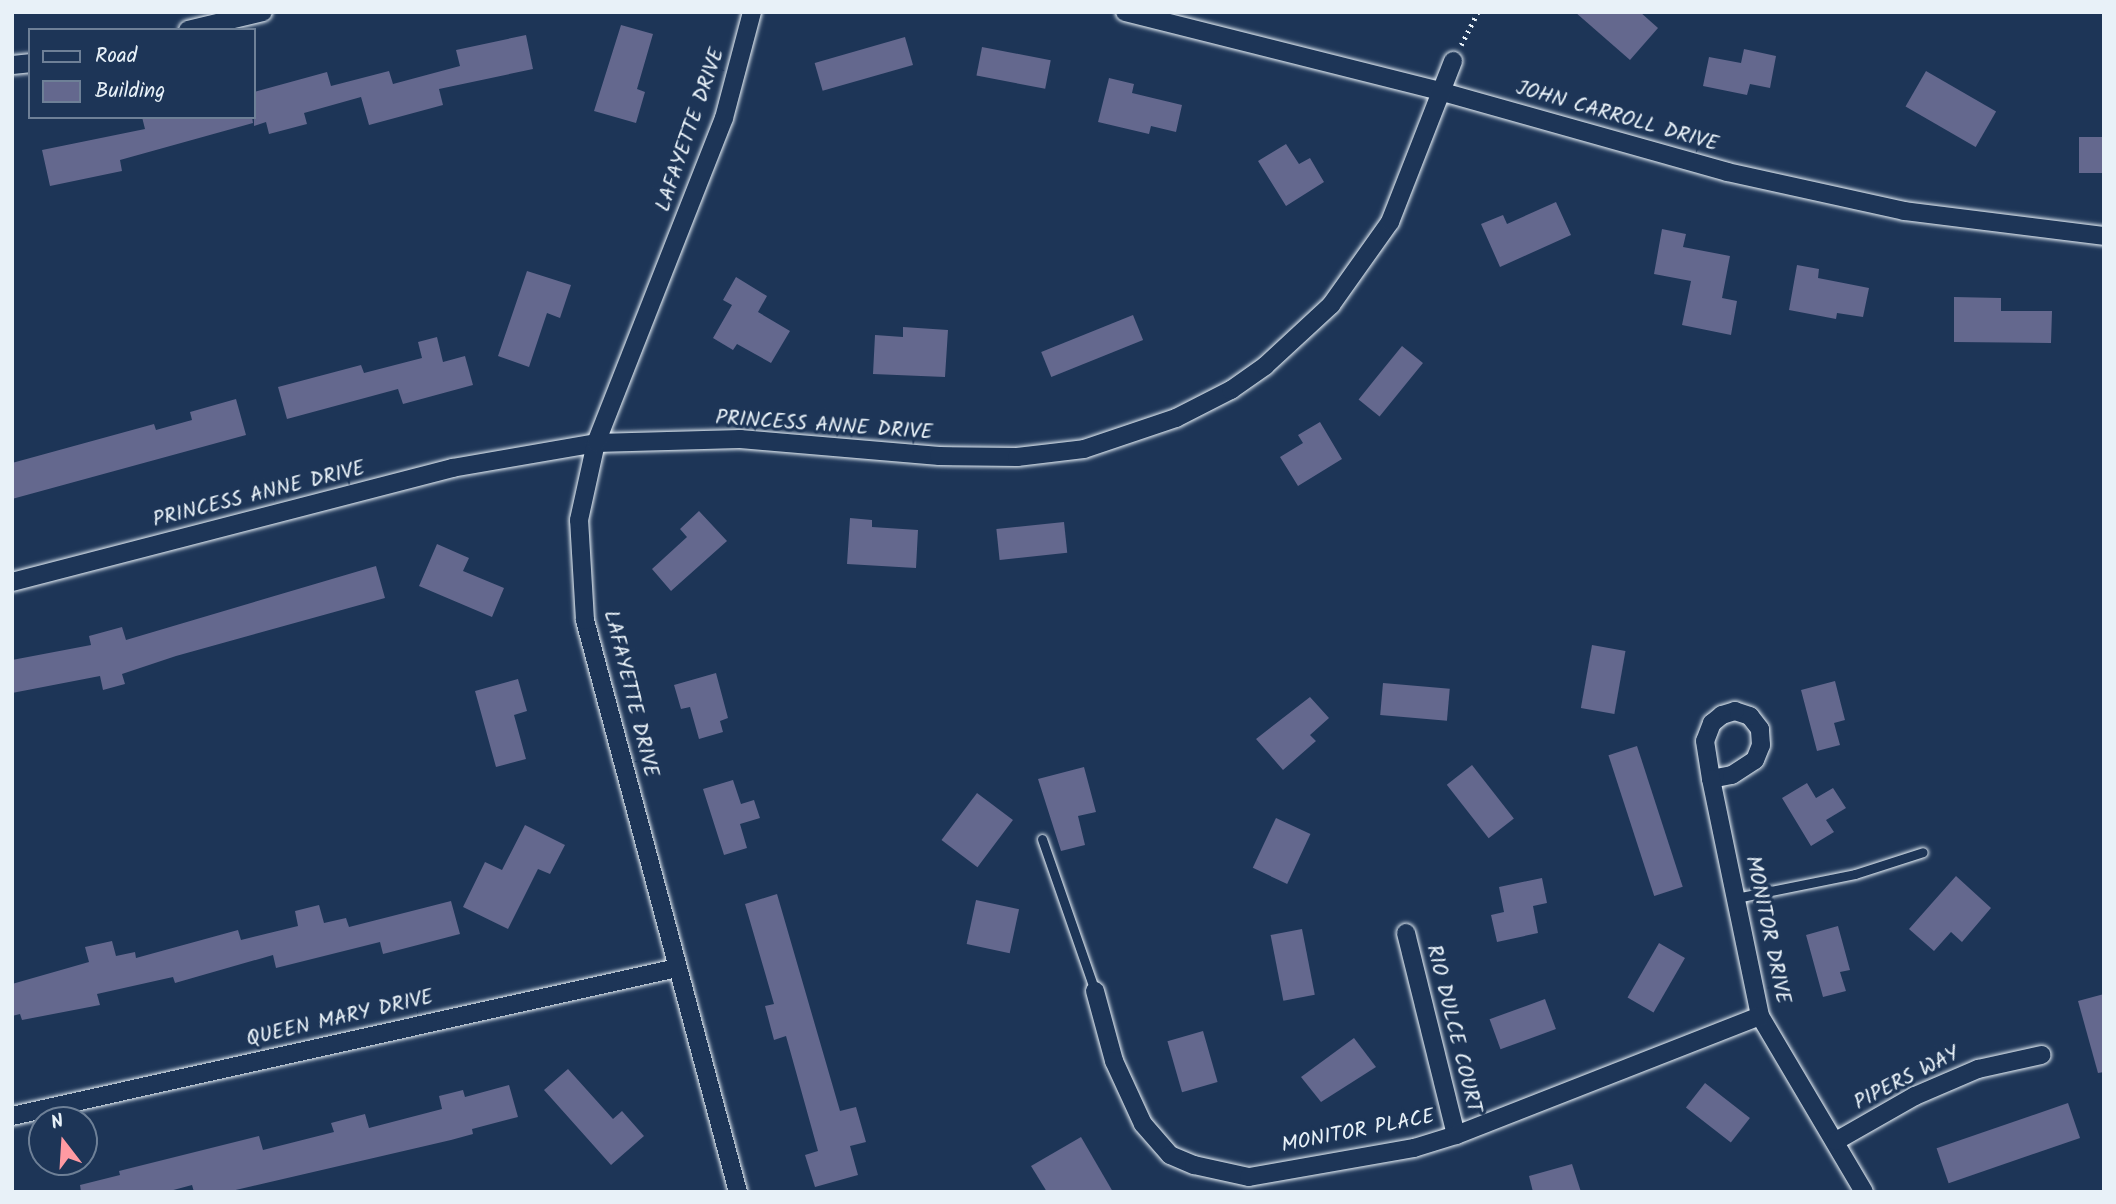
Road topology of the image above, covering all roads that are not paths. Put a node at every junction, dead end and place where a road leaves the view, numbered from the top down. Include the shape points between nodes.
1 (263, 12) edge
2 (752, 12) edge
3 (1125, 12) edge
4 (196, 28) edge
5 (1453, 61) road end
6 (1443, 92) junction
7 (2104, 236) edge
8 (596, 443) junction
9 (12, 582) edge
10 (1711, 779) dead end
11 (1042, 839) dead end
12 (1923, 852) dead end
13 (1736, 898) junction
14 (1406, 933) dead end
15 (677, 968) junction
16 (1095, 991) joint
17 (1760, 1016) junction
18 (2041, 1055) dead end
19 (12, 1115) edge
20 (1456, 1135) junction
21 (1836, 1141) junction
22 (738, 1192) edge
23 (1864, 1192) edge

1 - 4 street
2 - 8 street, LAFAYETTE DRIVE via 724,118
3 - 6 street, JOHN CARROLL DRIVE
5 - 6 street, PRINCESS ANNE DRIVE
6 - 7 street, JOHN CARROLL DRIVE via 1727,172 1904,211
6 - 8 street, PRINCESS ANNE DRIVE via 1390,222 1331,305 1265,366 1231,390 1176,418 1084,449 1017,457 939,456 740,439
8 - 9 street, PRINCESS ANNE DRIVE via 452,468
8 - 15 street, LAFAYETTE DRIVE via 579,520 585,620
10 - 13 street, MONITOR DRIVE
11 - 16 lane
12 - 13 lane via 1855,874
13 - 17 street, MONITOR DRIVE
14 - 20 street, RIO DULCE COURT
15 - 19 street, QUEEN MARY DRIVE
15 - 22 street, LAFAYETTE DRIVE
16 - 20 street, MONITOR PLACE via 1114,1061 1143,1124 1170,1155 1195,1165 1249,1177 1414,1148
17 - 20 street, MONITOR PLACE
17 - 21 street, MONITOR DRIVE
18 - 21 street, PIPERS WAY via 1978,1069 1915,1096
21 - 23 street, MONITOR DRIVE

